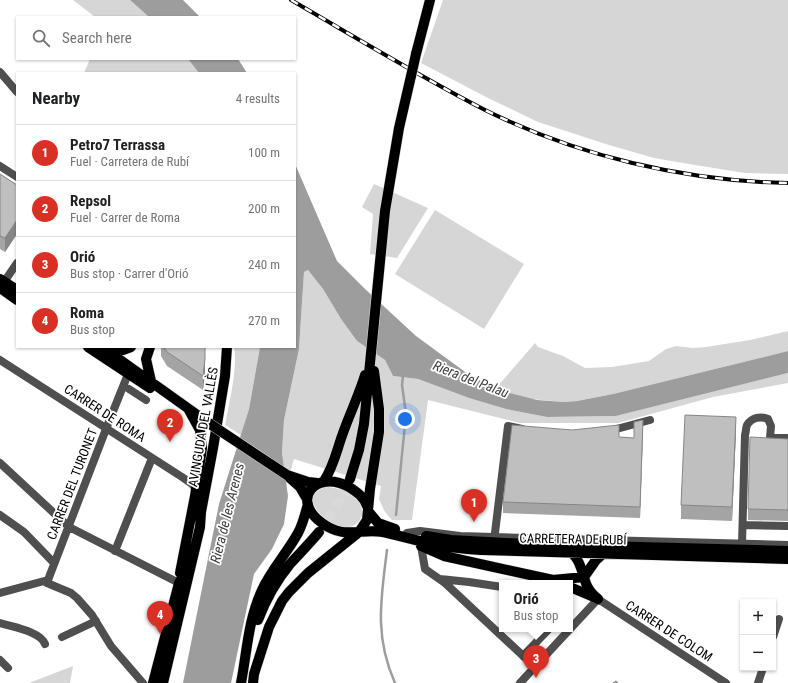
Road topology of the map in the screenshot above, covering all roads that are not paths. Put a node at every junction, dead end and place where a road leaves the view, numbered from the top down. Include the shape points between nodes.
1 (430, 0) edge
2 (0, 72) edge
3 (16, 91) edge
4 (0, 166) edge
5 (16, 176) edge
6 (16, 264) edge
7 (1, 284) edge
8 (16, 290) edge
9 (16, 299) edge
10 (89, 348) edge
11 (104, 348) edge
12 (129, 348) edge
13 (150, 348) edge
14 (227, 348) edge
15 (371, 354) junction
16 (0, 360) edge
17 (128, 374) junction
18 (151, 384) junction
19 (129, 389) dead end
20 (368, 391) junction
21 (138, 395) junction
22 (146, 400) dead end
23 (189, 410) junction
24 (650, 420) dead end
25 (106, 429) junction
26 (533, 431) edge
27 (599, 432) edge
28 (788, 438) edge
29 (152, 458) junction
30 (0, 463) edge
31 (287, 475) junction
32 (350, 478) tunnel mouth
33 (320, 482) junction
34 (196, 490) junction
35 (307, 502) junction
36 (368, 508) junction
37 (201, 512) junction
38 (0, 514) edge
39 (743, 525) junction
40 (788, 526) edge
41 (69, 527) junction
42 (359, 530) junction
43 (319, 532) tunnel mouth
44 (406, 535) junction
45 (494, 540) junction
46 (310, 543) junction
47 (525, 544) junction
48 (742, 544) junction
49 (788, 545) edge
50 (421, 546) junction
51 (788, 550) edge
52 (116, 551) junction
53 (571, 552) junction
54 (604, 553) junction
55 (788, 559) edge
56 (54, 563) junction
57 (584, 577) junction
58 (439, 579) junction
59 (48, 580) junction
60 (552, 580) edge
61 (564, 580) edge
62 (179, 583) junction
63 (499, 587) edge
64 (573, 588) edge
65 (0, 593) edge
66 (598, 599) junction
67 (779, 619) dead end
68 (96, 622) junction
69 (0, 623) edge
70 (573, 626) edge
71 (546, 632) edge
72 (567, 632) edge
73 (774, 635) edge
74 (62, 637) dead end
75 (45, 644) dead end
76 (523, 656) junction
77 (0, 660) edge
78 (535, 667) junction
79 (8, 668) dead end
80 (763, 671) edge
81 (241, 679) edge
82 (254, 679) edge
83 (761, 682) edge
84 (143, 683) edge
85 (153, 683) edge
86 (163, 683) edge
87 (520, 683) edge
88 (726, 683) edge

1 - 15 main road, bridge via 390,178
2 - 3 street
4 - 5 street
6 - 7 street
7 - 8 main road
7 - 9 main road
10 - 17 main road
11 - 12 main road
11 - 18 main road
13 - 18 main road via 146,359
14 - 37 main road, AVINGUDA DEL VALLÈS via 214,448
15 - 20 main road
15 - 20 main road
16 - 25 street, CARRER DE ROMA
17 - 18 main road
17 - 25 street, CARRER DEL TURONET
18 - 21 street
18 - 23 main road via 158,394
19 - 21 street
20 - 32 main road via 362,438
20 - 33 main road via 345,428 330,472
20 - 36 main road via 379,414 379,432
21 - 22 street
23 - 31 main road, bridge
23 - 34 main road, AVINGUDA DEL VALLÈS via 202,438
24 - 27 street
25 - 29 street, CARRER DE ROMA
25 - 41 street, CARRER DEL TURONET
26 - 45 street via 508,426
28 - 39 street via 770,438 768,419 762,417 755,418 747,425
29 - 34 street, CARRER DE ROMA via 192,484
29 - 52 street
30 - 41 street
31 - 33 main road via 308,482
31 - 35 main road via 300,487
33 - 35 main road via 313,488
33 - 36 main road via 340,483 354,490 364,498
34 - 62 main road, AVINGUDA DEL VALLÈS
35 - 42 main road via 311,513 331,529 345,533
35 - 81 main road via 298,533 272,571 257,602
36 - 42 main road via 367,520
36 - 44 main road, CARRETERA DE RUBÍ via 378,523
37 - 62 main road, AVINGUDA DEL VALLÈS
37 - 86 main road, AVINGUDA DEL VALLÈS via 197,540
38 - 56 street via 24,532
39 - 40 street
39 - 48 street
41 - 52 street
41 - 56 street, CARRER DEL TURONET
42 - 44 main road, CARRETERA DE RUBÍ
42 - 82 main road via 308,573 282,601 269,627
43 - 46 main road
44 - 45 main road, CARRETERA DE RUBÍ
44 - 50 main road
44 - 53 main road, CARRETERA DE RUBÍ via 440,546 457,548
45 - 47 main road, CARRETERA DE RUBÍ
45 - 48 street
46 - 81 main road via 290,564 264,604 256,623
46 - 82 main road via 280,588 263,622 257,646
47 - 51 main road, CARRETERA DE RUBÍ
47 - 53 main road via 564,548
48 - 49 street
50 - 58 street via 425,569
50 - 60 main road via 444,556
52 - 62 street
53 - 54 main road, CARRETERA DE RUBÍ
53 - 57 main road via 576,557
54 - 55 main road, CARRETERA DE RUBÍ
54 - 57 main road
56 - 59 street, CARRER DEL TURONET
57 - 61 main road
57 - 66 main road via 590,592
58 - 63 street
58 - 76 street
59 - 65 street
59 - 68 street via 47,583 71,593
62 - 85 main road, AVINGUDA DEL VALLÈS
64 - 66 main road
66 - 70 street
66 - 88 street, CARRER DE COLOM
67 - 73 street
68 - 74 street
68 - 84 street via 111,646
69 - 75 street via 29,631
71 - 76 street
72 - 78 street
76 - 78 street
77 - 79 street
78 - 87 street
80 - 83 street

